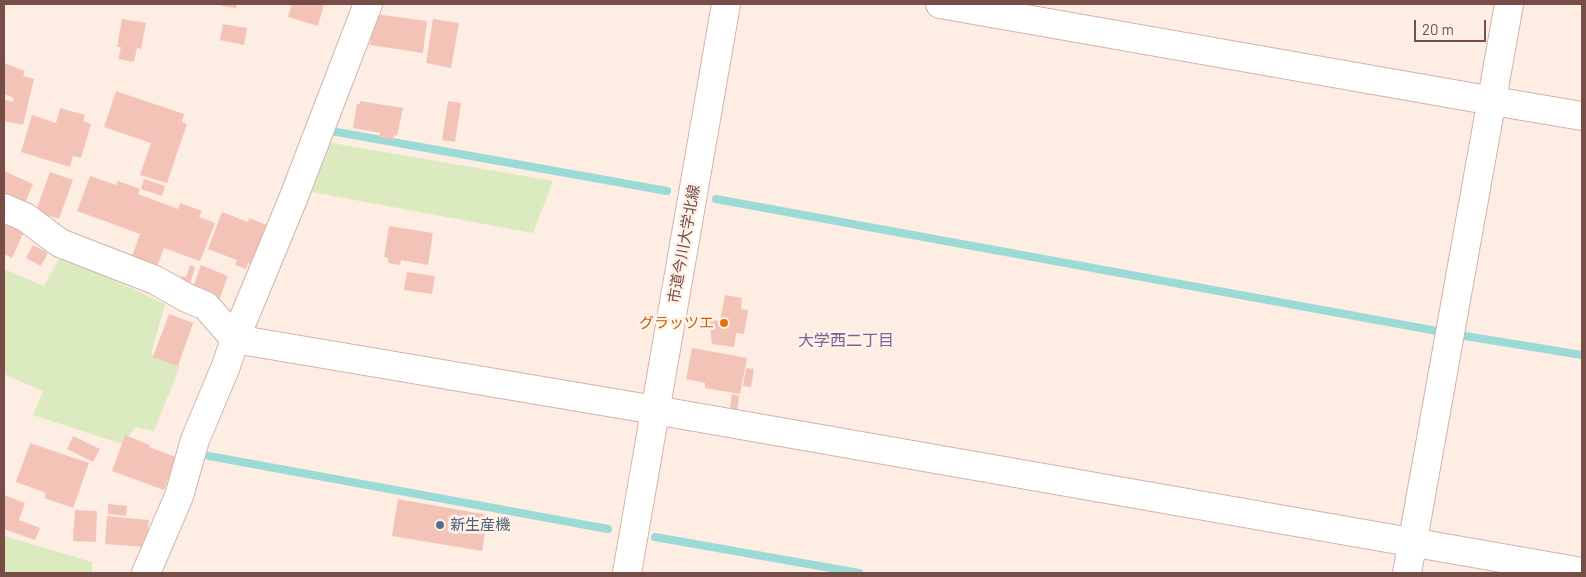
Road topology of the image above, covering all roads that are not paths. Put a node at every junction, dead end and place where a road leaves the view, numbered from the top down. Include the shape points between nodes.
1 (368, 4) edge
2 (726, 4) edge
3 (940, 4) edge
4 (1509, 4) edge
5 (1493, 101) junction
6 (1582, 116) edge
7 (4, 208) edge
8 (235, 339) junction
9 (655, 410) junction
10 (1412, 542) junction
11 (1582, 572) edge
12 (146, 573) edge
13 (627, 573) edge
14 (1407, 573) edge

1 - 8 street
2 - 9 street, 市道今川大学北線
3 - 5 street
4 - 5 street
5 - 6 street
5 - 10 street
7 - 8 street via 25,217 60,243 155,280 206,306
8 - 9 street
8 - 12 street via 195,440 179,496
9 - 10 street
9 - 13 street, 市道今川大学北線
10 - 11 street
10 - 14 street

